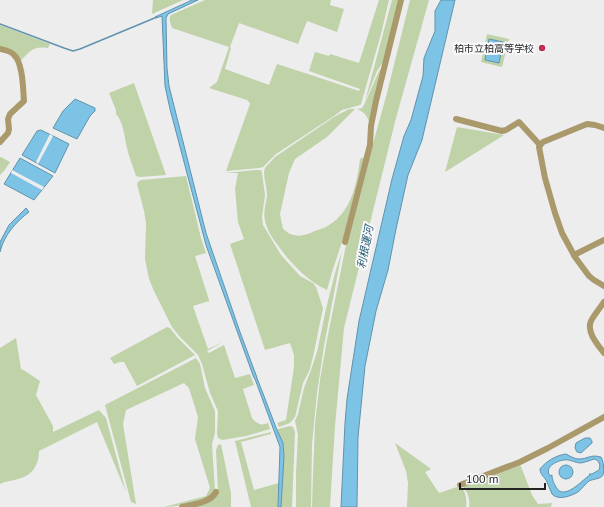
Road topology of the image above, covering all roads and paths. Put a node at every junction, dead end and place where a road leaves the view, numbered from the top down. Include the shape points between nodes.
1 (401, 0) edge
2 (0, 49) edge
3 (456, 119) dead end
4 (604, 128) edge
5 (0, 142) edge
6 (540, 145) junction
7 (604, 240) edge
8 (345, 242) dead end
9 (574, 255) junction
10 (604, 286) edge
11 (604, 302) edge
12 (604, 353) edge
13 (604, 417) edge
14 (460, 485) dead end
15 (216, 492) dead end
16 (182, 507) edge

1 - 8 street via 376,101 370,145
2 - 5 street via 13,54 18,60 24,101 10,114 8,133
3 - 6 street via 502,131 519,122
4 - 6 street via 587,124
6 - 9 street via 539,152 555,213
7 - 9 street
9 - 10 street via 589,276
11 - 12 street via 591,321 590,331
13 - 14 street via 520,462
15 - 16 street via 211,499

